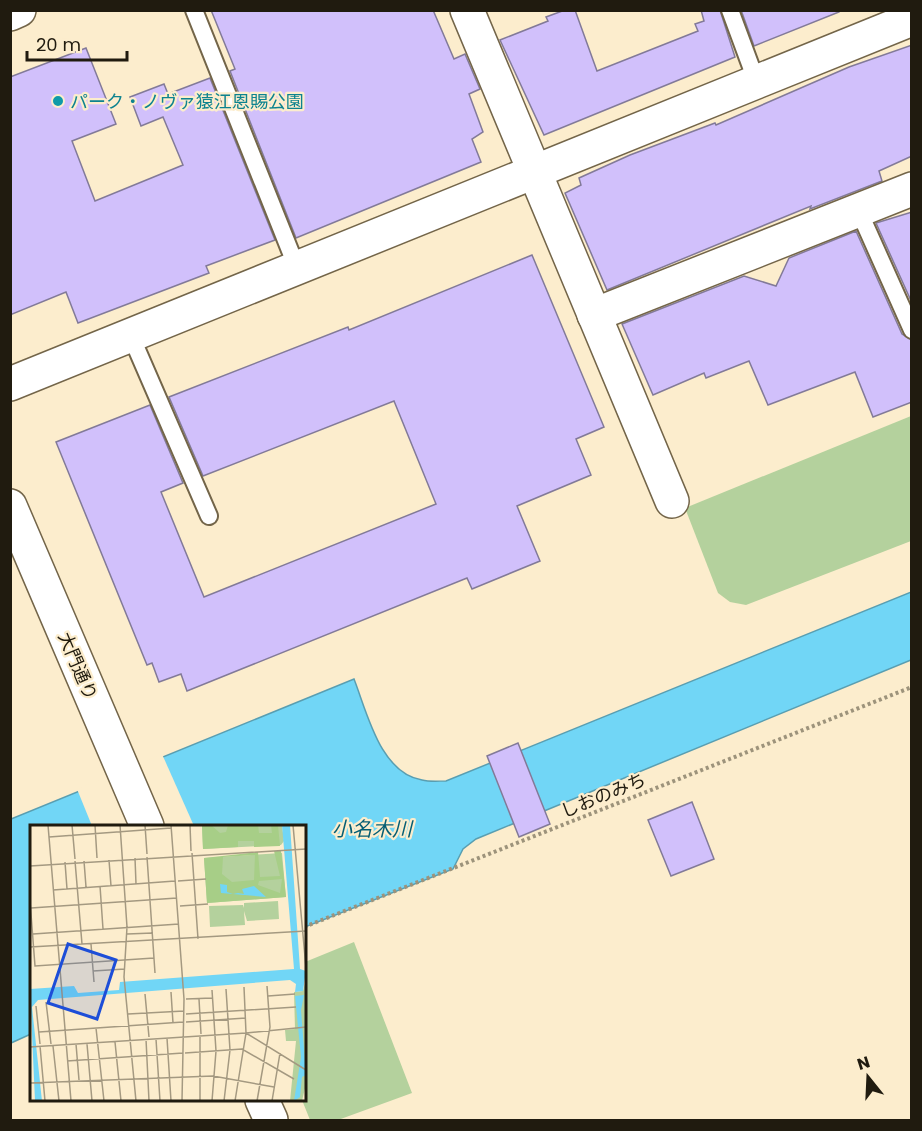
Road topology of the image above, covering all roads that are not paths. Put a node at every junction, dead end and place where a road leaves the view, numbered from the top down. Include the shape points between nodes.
1 (19, 10) edge
2 (194, 10) edge
3 (467, 10) edge
4 (730, 10) edge
5 (10, 14) edge
6 (912, 20) edge
7 (757, 83) junction
8 (533, 173) junction
9 (912, 189) edge
10 (858, 209) junction
11 (297, 268) junction
12 (594, 315) junction
13 (912, 330) edge
14 (131, 336) junction
15 (10, 384) edge
16 (672, 501) dead end
17 (10, 506) edge
18 (209, 516) dead end
19 (147, 825) edge
20 (262, 1101) edge
21 (271, 1120) edge

1 - 5 street
2 - 11 lane
3 - 8 street
4 - 7 lane
6 - 7 street
7 - 8 street
8 - 11 street
8 - 12 street
9 - 10 street
10 - 12 street
10 - 13 lane
11 - 14 street
12 - 16 street
14 - 15 street
14 - 18 lane
17 - 19 street, 大門通り
20 - 21 street

